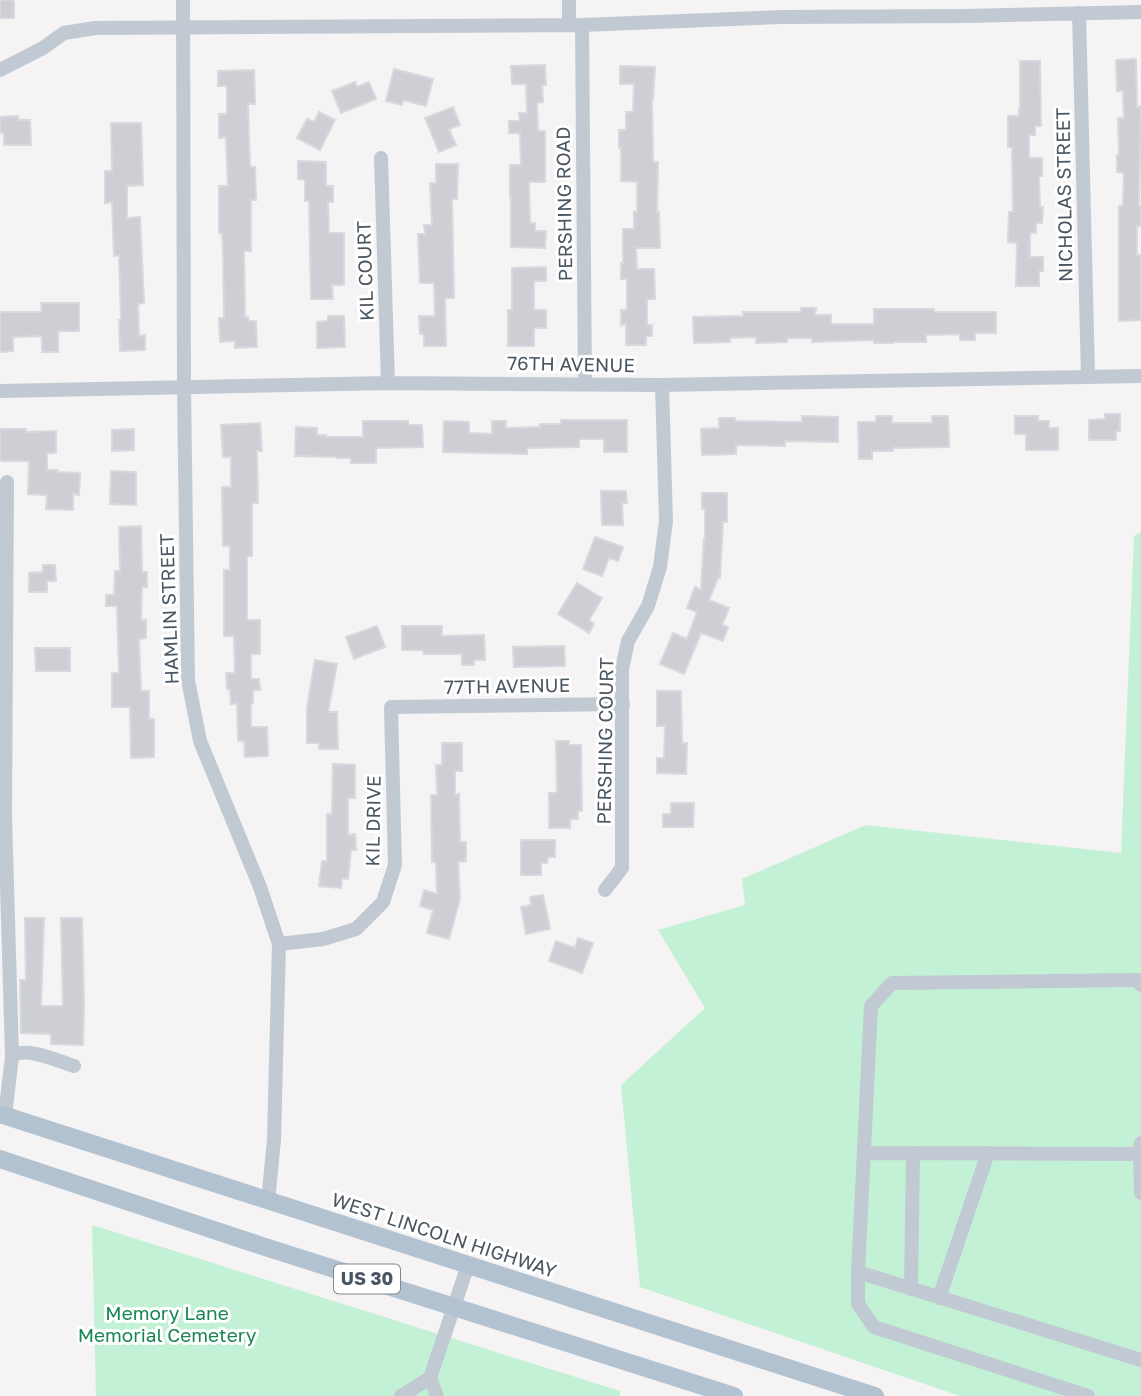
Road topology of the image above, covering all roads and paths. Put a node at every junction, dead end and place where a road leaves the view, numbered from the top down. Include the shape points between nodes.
1 (183, 0) edge
2 (569, 0) edge
3 (1141, 12) edge
4 (1079, 13) junction
5 (575, 25) junction
6 (184, 26) junction
7 (0, 70) edge
8 (382, 158) dead end
9 (1088, 376) junction
10 (1141, 376) edge
11 (388, 383) junction
12 (585, 383) junction
13 (662, 384) junction
14 (184, 387) junction
15 (0, 391) edge
16 (7, 482) dead end
17 (623, 704) junction
18 (391, 707) joint
19 (605, 890) dead end
20 (279, 944) junction
21 (1141, 985) edge
22 (12, 1056) junction
23 (74, 1066) dead end
24 (3, 1115) edge
25 (1141, 1150) edge
26 (864, 1153) junction
27 (913, 1153) junction
28 (989, 1153) junction
29 (0, 1159) edge
30 (1141, 1193) edge
31 (268, 1201) junction
32 (468, 1265) junction
33 (858, 1272) junction
34 (911, 1289) junction
35 (939, 1298) junction
36 (455, 1307) junction
37 (1141, 1360) edge
38 (430, 1378) junction
39 (401, 1396) edge
40 (437, 1396) edge
41 (734, 1396) edge
42 (875, 1396) edge
43 (1088, 1396) edge

1 - 6 street, HAMLIN STREET
2 - 5 street, PERSHING ROAD
3 - 4 street
4 - 5 street
4 - 9 street, NICHOLAS STREET
5 - 6 street
5 - 12 street, PERSHING ROAD
6 - 7 street via 64,33
6 - 14 street, HAMLIN STREET
8 - 11 street, KIL COURT
9 - 10 street, 76TH AVENUE
9 - 13 street, 76TH AVENUE
11 - 12 street, 76TH AVENUE
11 - 14 street, 76TH AVENUE
12 - 13 street, 76TH AVENUE
13 - 17 street, PERSHING COURT via 666,521 660,568 648,606 628,641 622,669
14 - 15 street, 76TH AVENUE
14 - 20 street, HAMLIN STREET via 188,680 200,741
16 - 22 street via 5,817
17 - 18 street, 77TH AVENUE
17 - 19 street, PERSHING COURT via 622,868
18 - 20 street, KIL DRIVE via 395,865 383,902 356,929 323,939
20 - 31 street, HAMLIN STREET
21 - 26 street via 1138,980 892,983 871,1006
22 - 23 street via 30,1053
22 - 24 street
24 - 31 main road, WEST LINCOLN HIGHWAY / US 30
25 - 28 street
25 - 30 street
26 - 27 street
26 - 33 street
27 - 28 street
27 - 34 street
28 - 35 street
29 - 36 main road, US 30
31 - 32 main road, WEST LINCOLN HIGHWAY / US 30
32 - 36 street
32 - 42 main road, WEST LINCOLN HIGHWAY / US 30
33 - 34 street
33 - 43 street via 858,1304 874,1327
34 - 35 street
35 - 37 street
36 - 38 street
36 - 41 main road, US 30
38 - 39 street
38 - 40 street

